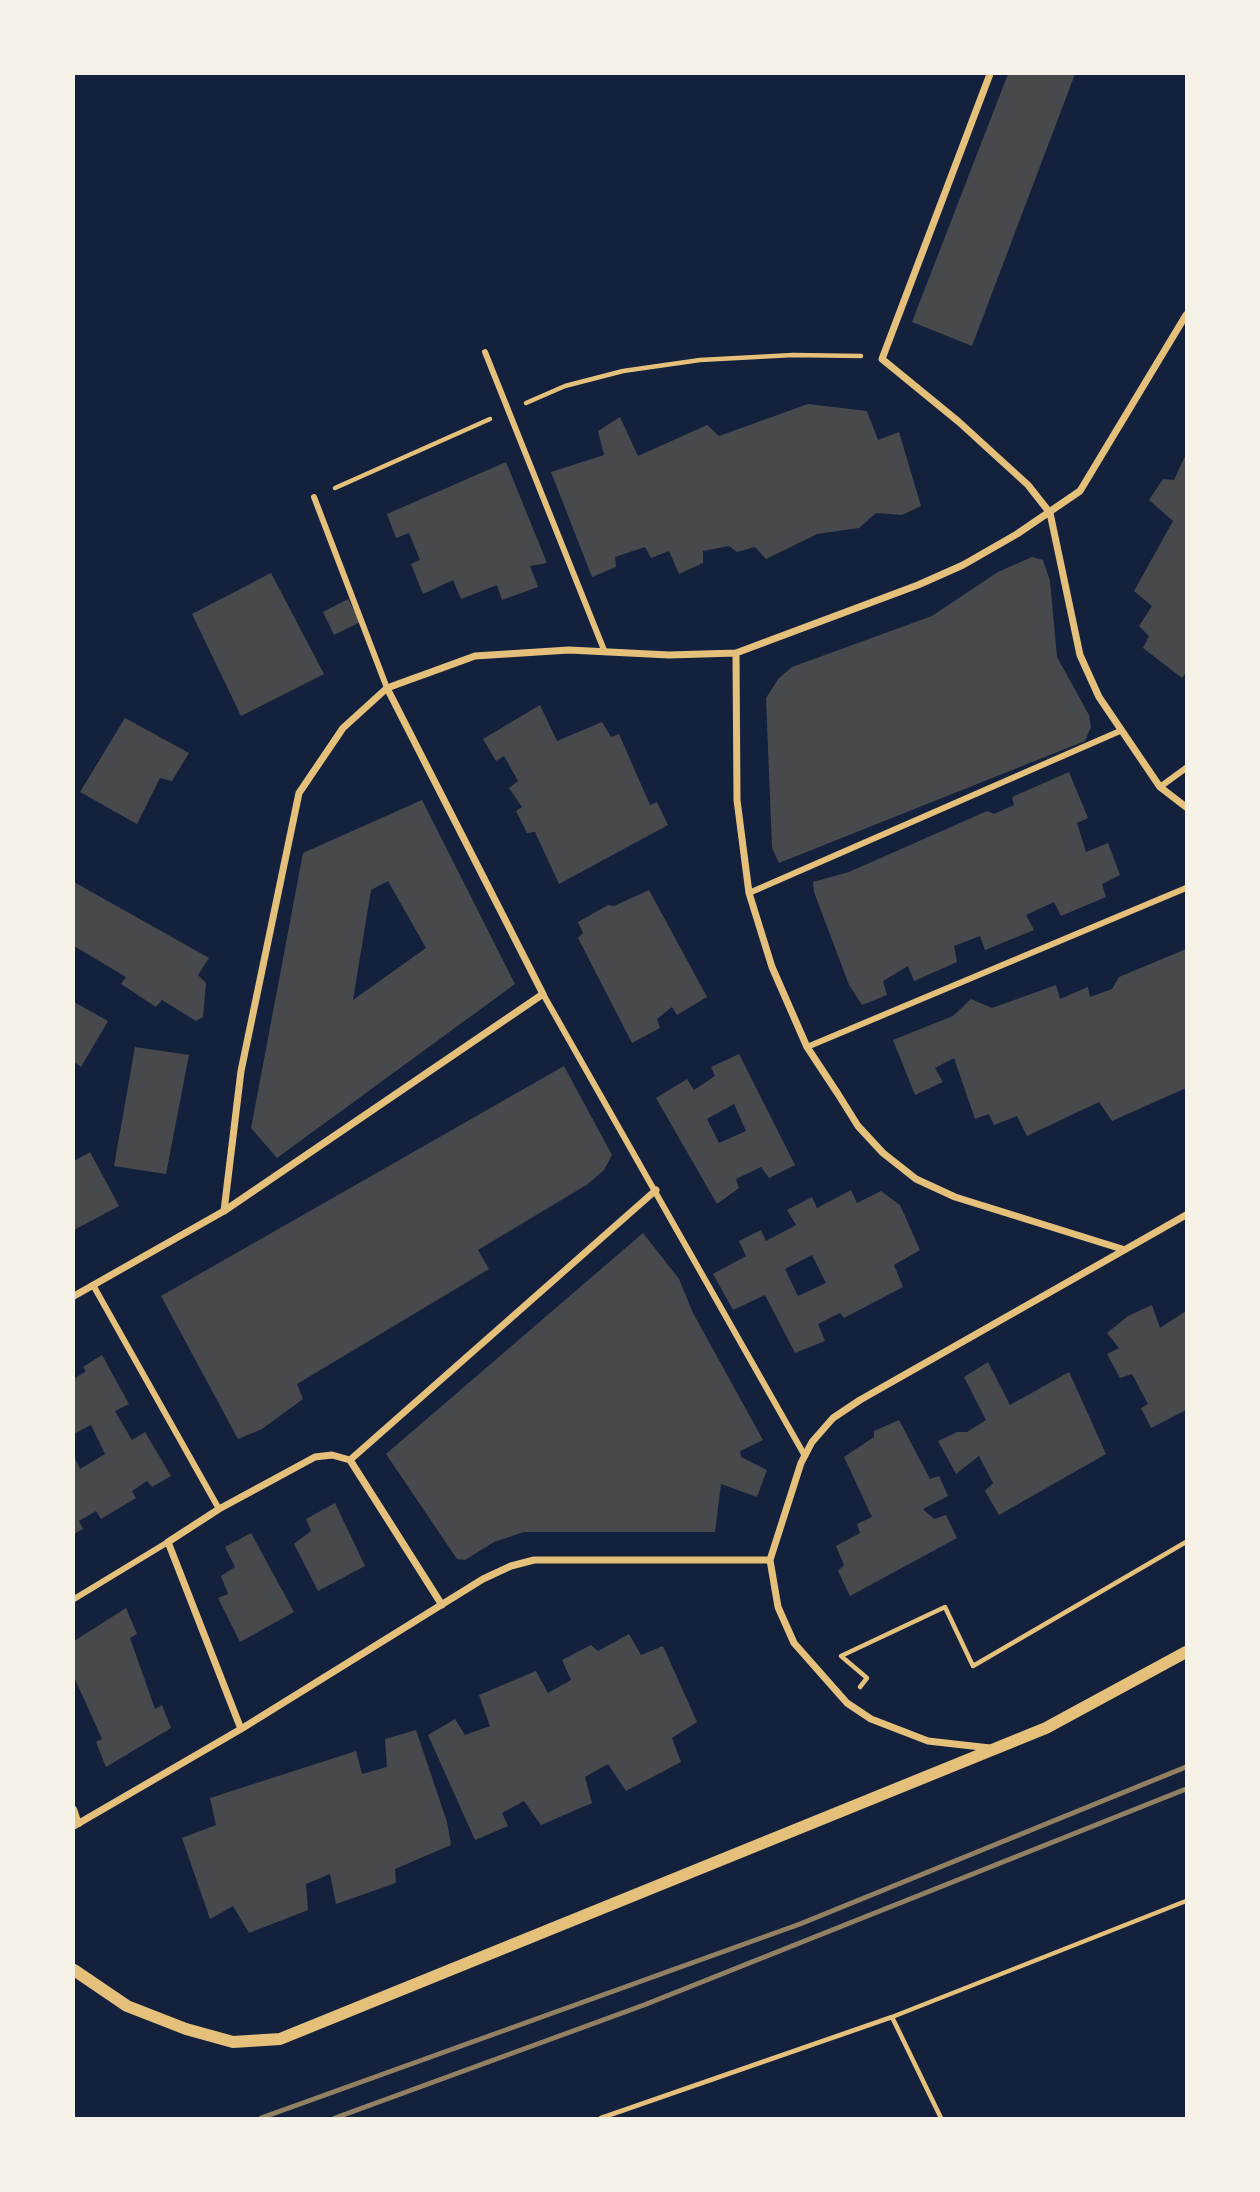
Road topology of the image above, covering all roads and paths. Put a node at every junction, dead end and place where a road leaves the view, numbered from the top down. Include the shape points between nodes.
1 (990, 74) edge
2 (1186, 315) edge
3 (485, 352) dead end
4 (882, 359) junction
5 (509, 410) junction
6 (314, 497) joint
7 (1050, 513) junction
8 (604, 650) junction
9 (736, 653) junction
10 (387, 688) junction
11 (1120, 731) junction
12 (1186, 768) edge
13 (1160, 788) junction
14 (1186, 807) edge
15 (1186, 888) edge
16 (749, 894) junction
17 (543, 994) junction
18 (807, 1047) junction
19 (656, 1190) junction
20 (224, 1211) junction
21 (1186, 1215) edge
22 (1122, 1249) junction
23 (93, 1285) junction
24 (74, 1296) edge
25 (805, 1456) junction
26 (350, 1461) junction
27 (219, 1509) junction
28 (168, 1542) junction
29 (1186, 1542) edge
30 (770, 1560) junction
31 (74, 1599) edge
32 (442, 1605) junction
33 (1186, 1652) edge
34 (841, 1656) dead end
35 (241, 1729) junction
36 (991, 1749) junction
37 (74, 1809) edge
38 (76, 1825) edge
39 (1186, 1901) edge
40 (74, 1970) edge
41 (892, 2017) junction
42 (601, 2119) edge
43 (942, 2119) edge

1 - 4 street
2 - 7 street via 1080,491
3 - 5 street
4 - 5 path via 846,354 700,360 624,370 565,386
4 - 7 street via 1028,485
5 - 6 path
5 - 8 street
6 - 10 street
7 - 9 street via 963,565 919,585
7 - 11 street via 1080,655
8 - 9 street via 669,655
8 - 10 street via 475,656
9 - 16 street via 737,800
10 - 17 street
10 - 20 street via 343,728 299,793 241,1071
11 - 13 street
11 - 16 street
12 - 13 street
13 - 14 street
15 - 18 street
16 - 18 street via 772,967
17 - 19 street
17 - 20 street
18 - 22 street via 858,1126 916,1180 955,1197
19 - 25 street
19 - 26 street
20 - 23 street
21 - 22 street
22 - 25 street via 842,1412 812,1442
23 - 24 street
23 - 27 street
25 - 30 street
26 - 27 street via 332,1455 315,1457
26 - 32 street
27 - 28 street
28 - 31 street
28 - 35 street
29 - 34 path via 973,1666 944,1607
30 - 32 street via 534,1559 483,1579
30 - 36 street via 778,1607 794,1643 848,1703 871,1718 928,1741
32 - 35 street
33 - 36 street via 1046,1728
35 - 38 street
36 - 40 street via 280,2039 233,2042 197,2033 127,2006
37 - 38 street
39 - 41 path
41 - 42 path
41 - 43 path

